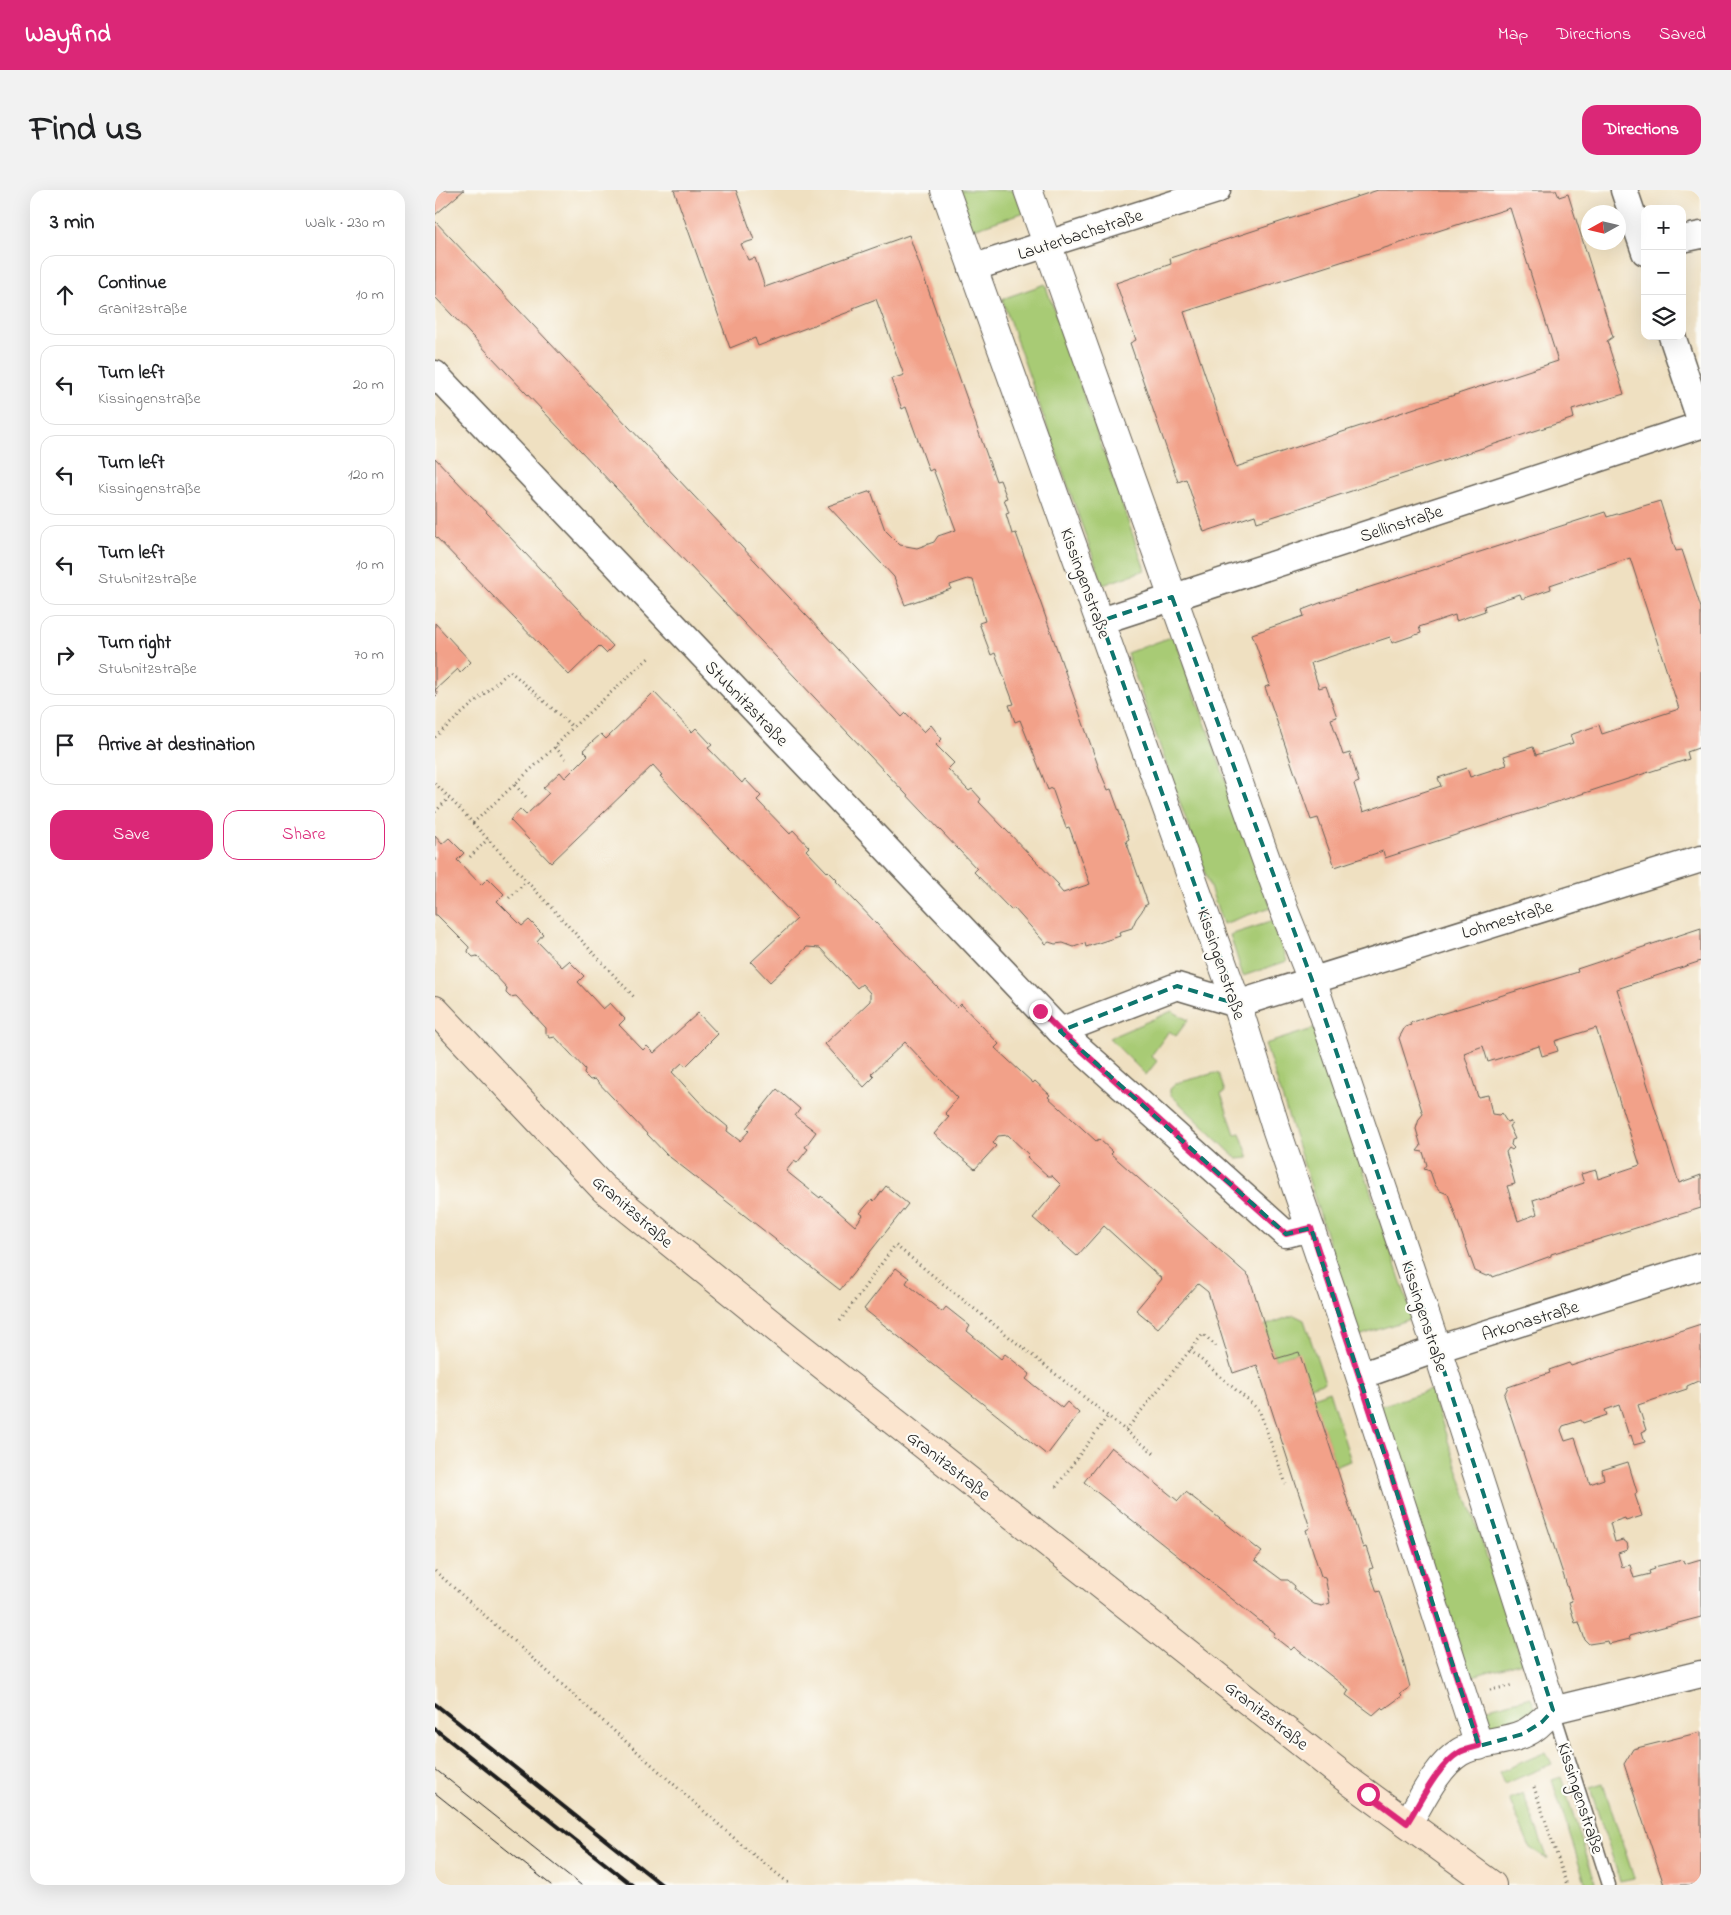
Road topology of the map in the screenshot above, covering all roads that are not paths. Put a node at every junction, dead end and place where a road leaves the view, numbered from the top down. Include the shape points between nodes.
1 (945, 190) edge
2 (1028, 190) edge
3 (1217, 190) edge
4 (1624, 190) edge
5 (1701, 234) edge
6 (1686, 238) edge
7 (1641, 241) edge
8 (1047, 244) junction
9 (972, 268) junction
10 (1674, 340) edge
11 (435, 374) edge
12 (1701, 424) edge
13 (1173, 597) junction
14 (1101, 621) junction
15 (1701, 859) edge
16 (1312, 980) junction
17 (1237, 1004) junction
18 (435, 1010) edge
19 (1060, 1031) junction
20 (1311, 1228) junction
21 (1701, 1266) edge
22 (1437, 1349) junction
23 (1360, 1376) junction
24 (1701, 1674) edge
25 (1553, 1710) junction
26 (1479, 1746) junction
27 (1407, 1823) junction
28 (1492, 1885) edge
29 (1609, 1885) edge

1 - 9 street, Kissingenstraße
2 - 8 street, Kissingenstraße
3 - 8 street, Lauterbachstraße
4 - 7 street
5 - 6 street
8 - 9 street, Lauterbachstraße
8 - 13 street, Kissingenstraße
9 - 14 street, Kissingenstraße
10 - 12 street
11 - 19 street, Stubnitzstraße
12 - 13 street, Sellinstraße
13 - 14 street, Sellinstraße
13 - 16 street, Kissingenstraße
14 - 17 street, Kissingenstraße
15 - 16 street, Lohmestraße
16 - 17 street
16 - 22 street, Kissingenstraße
17 - 19 street via 1177,986
17 - 20 street, Kissingenstraße
18 - 27 main road, Granitzstraße via 604,1189 798,1346
19 - 20 street, Stubnitzstraße via 1286,1234
20 - 23 street, Kissingenstraße
21 - 22 street, Arkonastraße
22 - 23 street, Arkonastraße
22 - 25 street, Kissingenstraße
23 - 26 street, Kissingenstraße
24 - 25 street
25 - 26 street via 1523,1734
25 - 29 lane, Kissingenstraße
26 - 27 street via 1460,1752 1450,1760
27 - 28 main road, Granitzstraße

